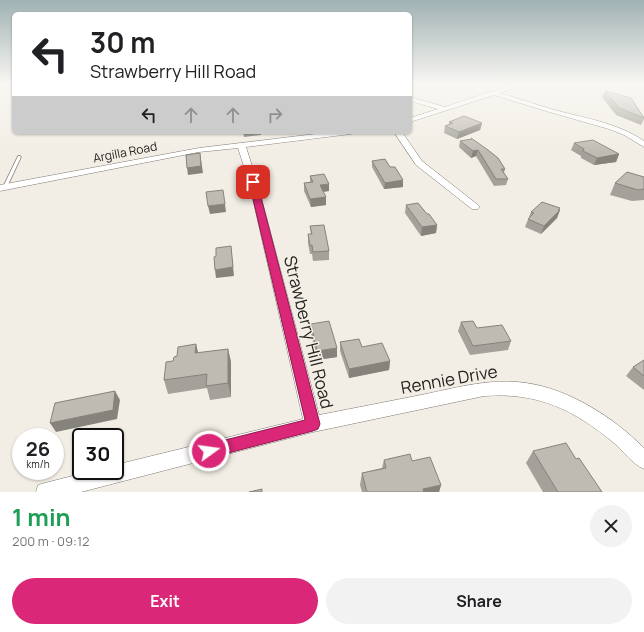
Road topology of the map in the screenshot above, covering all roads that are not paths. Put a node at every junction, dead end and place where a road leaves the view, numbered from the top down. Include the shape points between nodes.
1 (439, 107) edge
2 (452, 107) edge
3 (539, 107) edge
4 (446, 109) junction
5 (412, 119) edge
6 (334, 134) edge
7 (399, 134) edge
8 (241, 145) junction
9 (644, 145) edge
10 (19, 157) dead end
11 (3, 188) edge
12 (475, 206) dead end
13 (313, 424) junction
14 (644, 460) edge
15 (45, 492) edge

1 - 4 street
2 - 4 street
3 - 9 street via 612,127 627,133
4 - 5 street
6 - 8 street, Argilla Road
7 - 12 street via 419,163
8 - 11 street, Argilla Road via 180,153
8 - 13 street, Strawberry Hill Road via 253,182
10 - 11 lane
13 - 14 street, Rennie Drive via 484,389 528,390 564,402 588,416 615,434
13 - 15 street, Strawberry Hill Road

